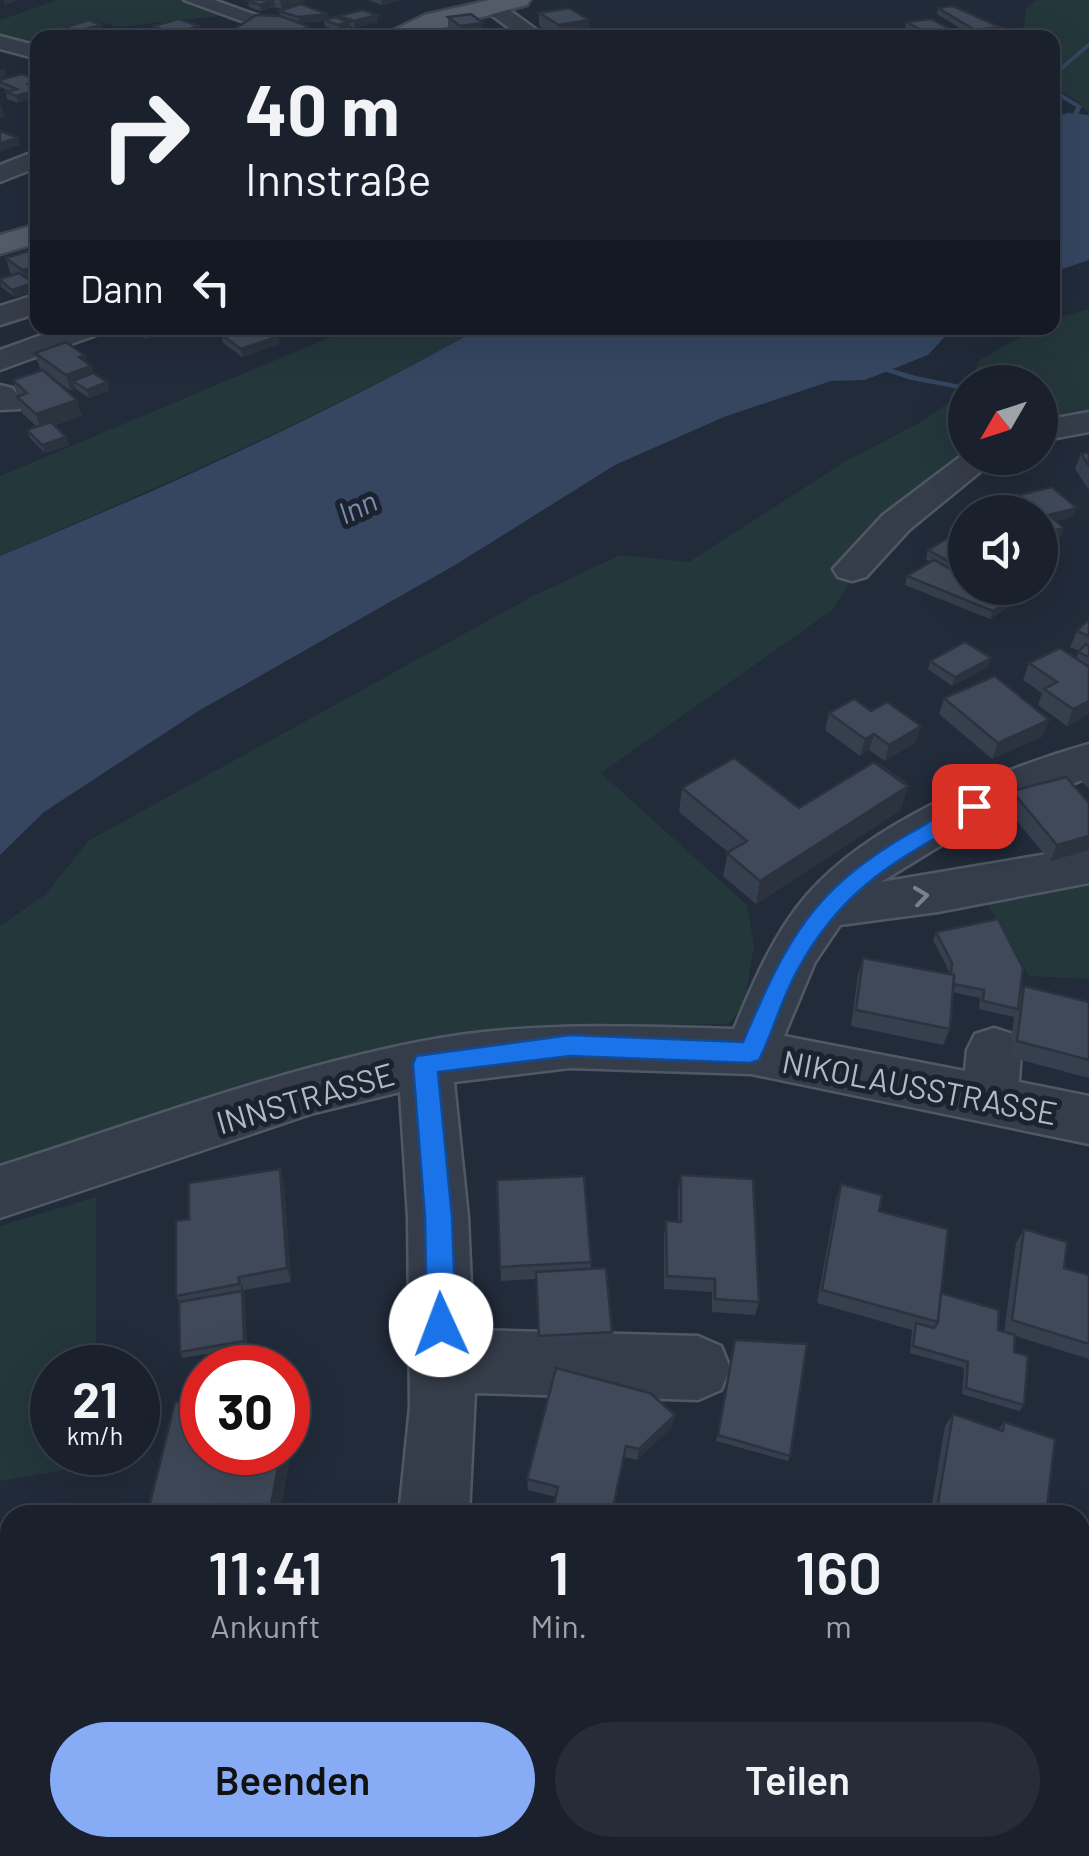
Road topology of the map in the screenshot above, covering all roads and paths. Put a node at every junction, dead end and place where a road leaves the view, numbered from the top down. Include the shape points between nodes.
1 (194, 0) edge
2 (519, 0) edge
3 (494, 8) junction
4 (272, 24) junction
5 (257, 30) edge
6 (289, 30) edge
7 (408, 30) edge
8 (415, 30) edge
9 (526, 30) edge
10 (0, 42) edge
11 (30, 50) edge
12 (30, 161) edge
13 (0, 174) edge
14 (30, 236) edge
15 (0, 245) edge
16 (30, 306) edge
17 (0, 316) edge
18 (69, 335) edge
19 (0, 361) edge
20 (1089, 422) edge
21 (1058, 428) edge
22 (966, 475) edge
23 (873, 562) dead end
24 (1089, 760) edge
25 (1089, 865) edge
26 (824, 908) junction
27 (750, 1052) junction
28 (425, 1064) junction
29 (1089, 1120) edge
30 (0, 1192) edge
31 (442, 1361) junction
32 (698, 1368) dead end
33 (435, 1505) edge

1 - 4 street
2 - 3 main road
2 - 7 main road
3 - 8 main road
3 - 9 street
4 - 5 street
4 - 6 street
10 - 11 street
12 - 13 street
14 - 15 main road
16 - 17 street
18 - 19 street
20 - 21 street
22 - 23 street via 905,512
24 - 26 street via 940,822
26 -> 25 street
26 - 27 street via 784,972
27 - 28 street, INNSTRASSE via 570,1046
27 - 29 street, NIKOLAUSSTRASSE via 992,1075
28 - 30 street, INNSTRASSE via 314,1090
28 - 31 street
31 - 32 street
31 - 33 street

